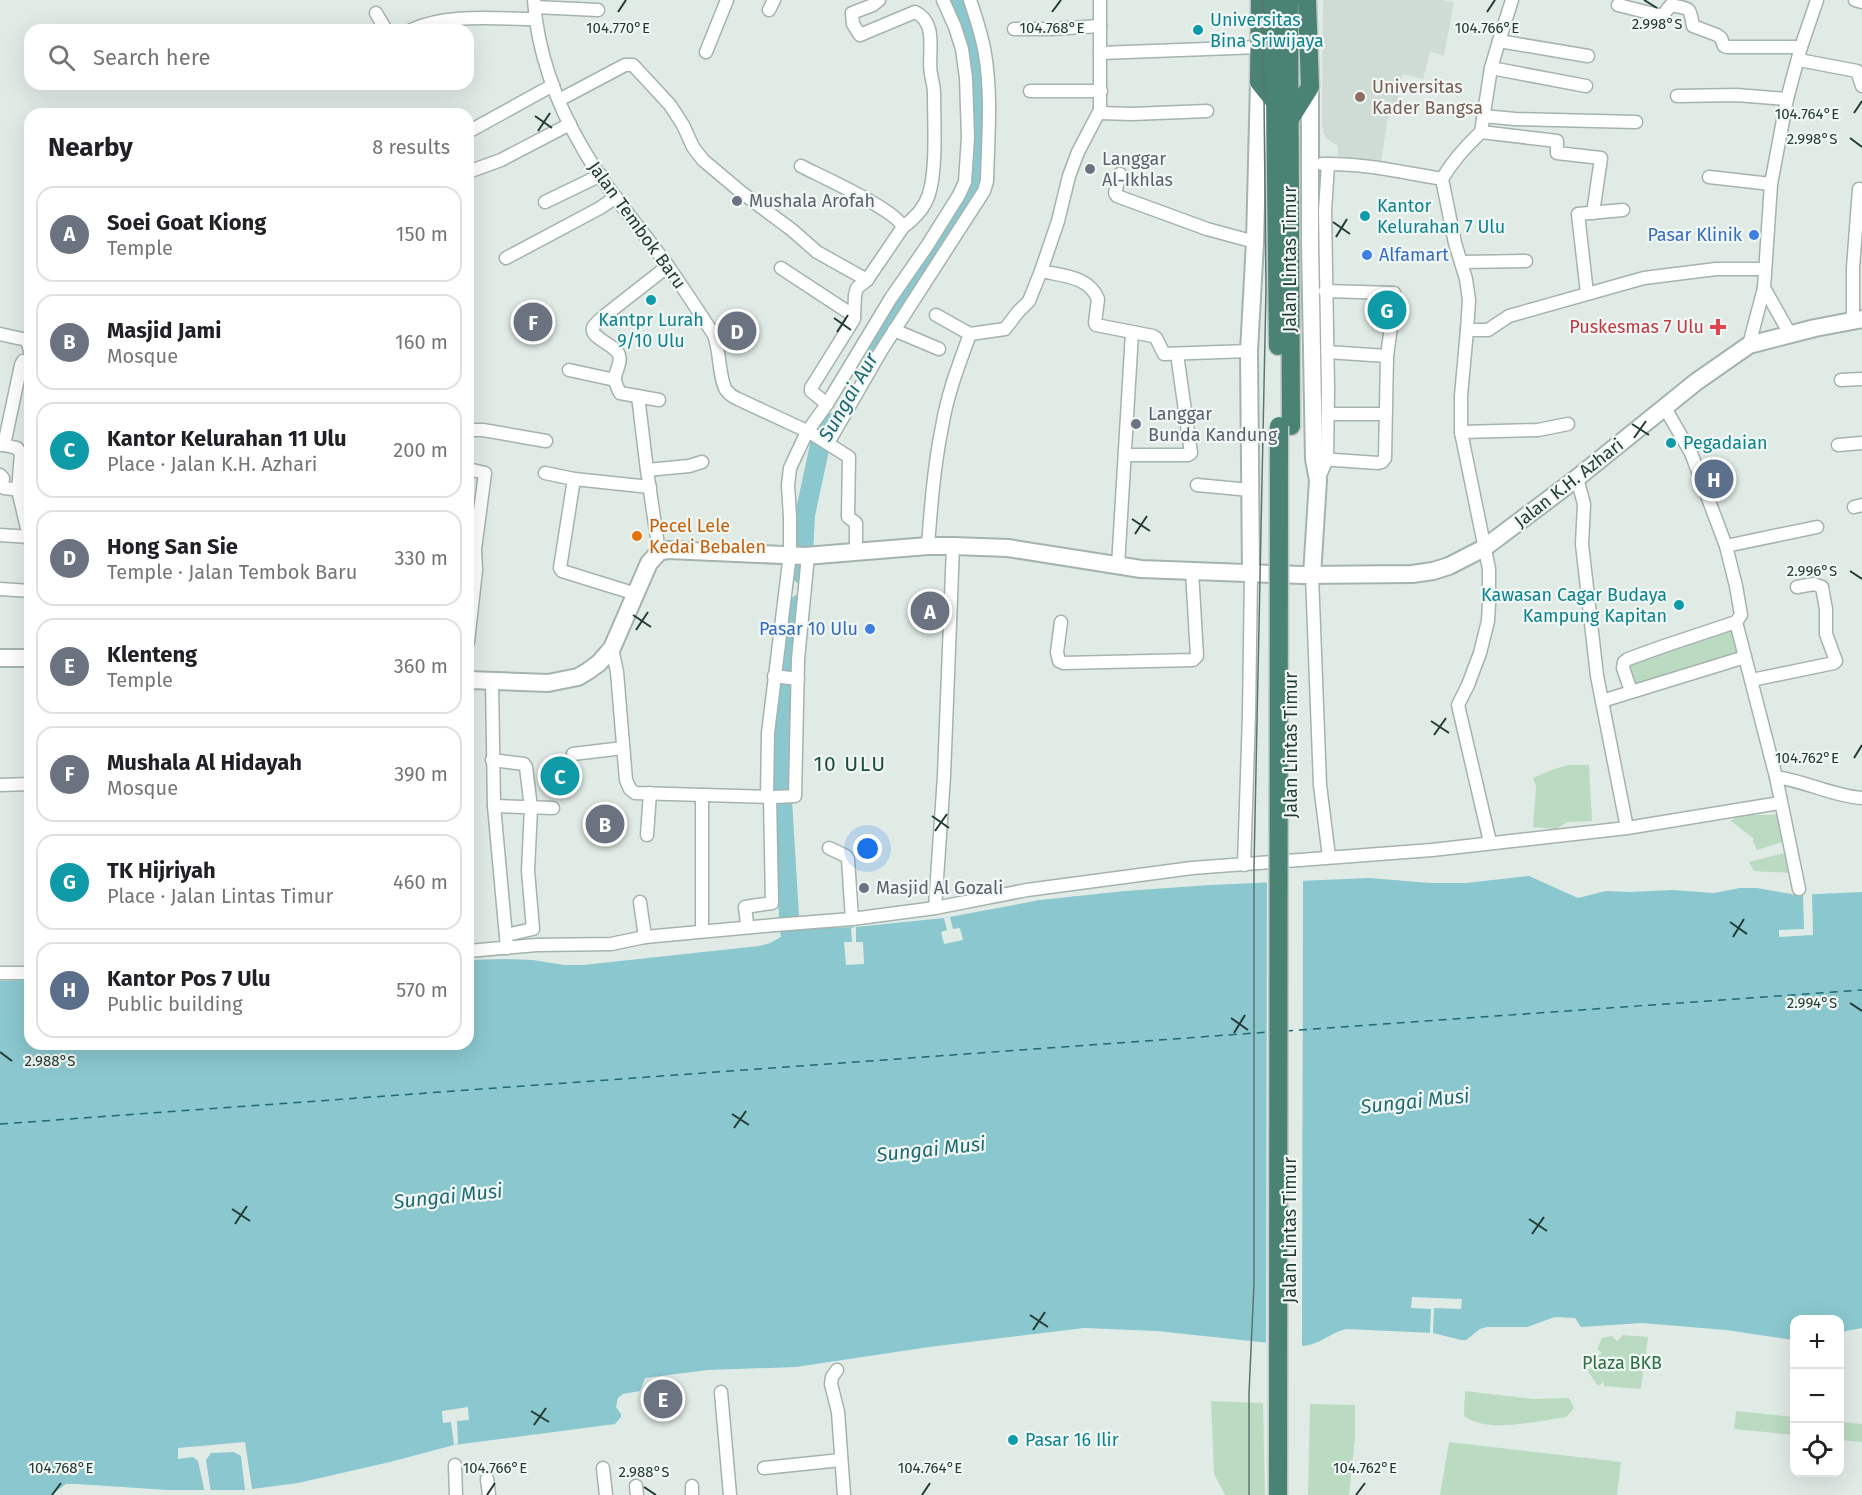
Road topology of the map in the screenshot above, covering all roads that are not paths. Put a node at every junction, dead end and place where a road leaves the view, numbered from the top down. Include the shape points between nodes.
1 (727, 0) edge
2 (879, 0) edge
3 (970, 0) edge
4 (1100, 0) edge
5 (1260, 0) edge
6 (1290, 0) edge
7 (1512, 0) edge
8 (1817, 0) edge
9 (1855, 0) edge
10 (949, 2) edge
11 (1862, 2) edge
12 (1618, 5) dead end
13 (535, 9) edge
14 (598, 10) dead end
15 (376, 13) dead end
16 (382, 24) edge
17 (426, 24) edge
18 (1100, 26) junction
19 (1014, 29) dead end
20 (1499, 41) junction
21 (1260, 47) junction
22 (706, 52) dead end
23 (1100, 53) junction
24 (1800, 53) junction
25 (1588, 56) dead end
26 (1491, 68) junction
27 (1859, 70) edge
28 (1259, 82) junction
29 (553, 85) junction
30 (1586, 86) dead end
31 (1862, 86) edge
32 (1310, 87) junction
33 (1030, 91) dead end
34 (1101, 91) junction
35 (1677, 96) dead end
36 (1787, 99) junction
37 (559, 100) junction
38 (1275, 102) junction
39 (1207, 111) dead end
40 (1099, 112) junction
41 (1483, 116) junction
42 (1290, 119) junction
43 (1636, 122) dead end
44 (570, 124) junction
45 (474, 129) edge
46 (1481, 132) junction
47 (1328, 164) junction
48 (1310, 165) junction
49 (801, 166) dead end
50 (474, 170) edge
51 (1120, 174) dead end
52 (601, 175) junction
53 (1709, 177) dead end
54 (1435, 178) junction
55 (978, 179) junction
56 (1771, 184) junction
57 (1859, 189) dead end
58 (545, 202) dead end
59 (608, 202) junction
60 (1623, 210) dead end
61 (1593, 213) junction
62 (903, 227) junction
63 (1256, 242) junction
64 (506, 258) dead end
65 (1526, 261) dead end
66 (1462, 262) junction
67 (665, 268) junction
68 (781, 268) dead end
69 (1764, 269) junction
70 (1041, 271) junction
71 (867, 280) junction
72 (1764, 288) junction
73 (1325, 291) junction
74 (1587, 293) junction
75 (936, 315) dead end
76 (854, 316) junction
77 (1858, 320) edge
78 (894, 330) junction
79 (1467, 330) junction
80 (1132, 333) junction
81 (0, 334) edge
82 (970, 334) junction
83 (1790, 334) junction
84 (24, 339) edge
85 (1749, 345) junction
86 (939, 349) dead end
87 (1249, 351) junction
88 (1327, 352) junction
89 (1177, 354) junction
90 (1388, 356) junction
91 (24, 361) edge
92 (569, 370) dead end
93 (1862, 379) edge
94 (615, 380) junction
95 (1841, 380) dead end
96 (638, 396) junction
97 (659, 400) dead end
98 (828, 404) junction
99 (1665, 408) junction
100 (1328, 414) junction
101 (1385, 414) junction
102 (1568, 424) dead end
103 (1285, 426) junction
104 (474, 430) edge
105 (809, 432) junction
106 (1461, 432) junction
107 (546, 441) dead end
108 (828, 442) junction
109 (1862, 443) edge
110 (2, 445) edge
111 (1838, 445) dead end
112 (1125, 455) junction
113 (1321, 459) junction
114 (702, 462) dead end
115 (474, 470) edge
116 (646, 470) junction
117 (545, 473) dead end
118 (0, 475) edge
119 (574, 478) junction
120 (1576, 478) junction
121 (1197, 485) dead end
122 (650, 487) junction
123 (1250, 490) junction
124 (24, 491) edge
125 (1817, 527) dead end
126 (0, 534) edge
127 (24, 538) edge
128 (928, 546) junction
129 (953, 546) junction
130 (1726, 546) junction
131 (1484, 548) junction
132 (856, 551) junction
133 (659, 552) junction
134 (799, 555) junction
135 (1118, 566) junction
136 (1192, 571) junction
137 (1251, 574) junction
138 (1312, 575) junction
139 (1797, 587) dead end
140 (474, 588) edge
141 (0, 589) edge
142 (24, 591) edge
143 (636, 594) junction
144 (1062, 622) dead end
145 (1736, 622) junction
146 (612, 648) junction
147 (1745, 657) junction
148 (0, 658) edge
149 (24, 658) edge
150 (776, 677) junction
151 (796, 679) junction
152 (1752, 679) junction
153 (474, 680) edge
154 (492, 682) junction
155 (1631, 691) junction
156 (1602, 701) junction
157 (623, 748) junction
158 (573, 753) dead end
159 (492, 760) junction
160 (1776, 777) junction
161 (24, 784) edge
162 (0, 785) edge
163 (650, 793) junction
164 (702, 795) junction
165 (770, 797) junction
166 (1862, 798) edge
167 (1780, 803) dead end
168 (494, 806) junction
169 (526, 808) junction
170 (553, 808) dead end
171 (1627, 828) junction
172 (647, 835) dead end
173 (1490, 843) junction
174 (829, 848) dead end
175 (1329, 857) junction
176 (1244, 865) junction
177 (1799, 889) dead end
178 (640, 902) dead end
179 (935, 908) junction
180 (852, 919) junction
181 (747, 923) dead end
182 (702, 928) dead end
183 (645, 937) junction
184 (507, 941) junction
185 (474, 949) edge
186 (0, 973) edge
187 (24, 973) edge
188 (837, 1370) dead end
189 (721, 1392) dead end
190 (842, 1460) junction
191 (455, 1465) dead end
192 (603, 1468) dead end
193 (764, 1468) dead end
194 (488, 1479) dead end
195 (456, 1495) edge
196 (489, 1495) edge
197 (606, 1495) edge
198 (730, 1495) edge
199 (844, 1495) edge
200 (1278, 1495) edge
201 (1290, 1495) edge

1 - 22 street
2 - 62 street via 852,13 860,35 915,12 927,24 931,36 934,167 929,195 915,218
3 - 55 street via 986,54 988,84
4 - 18 street
5 - 21 highway
6 - 32 highway
6 - 38 highway, Jalan Lintas Timur
6 - 42 highway, Jalan Lintas Timur
7 - 20 street
8 - 24 street
9 - 11 street
10 - 55 street via 962,49 968,138
12 - 24 street via 1662,16 1671,5 1689,9 1693,26 1717,35 1724,46
13 - 14 street
13 - 17 street
13 - 29 street, Jalan Tembok Baru via 543,59
15 - 16 street
18 - 19 street
18 - 23 street
20 - 25 street
20 - 26 street
21 - 23 street
21 - 28 highway
23 - 34 street
24 - 27 street
24 - 36 street
26 - 30 street
26 - 41 street
27 - 31 street
28 - 38 highway
28 - 63 street
29 - 37 street, Jalan Tembok Baru
29 - 45 street
32 - 42 highway
32 - 48 street
33 - 34 street
34 - 40 street
35 - 36 street
36 - 56 street
37 - 44 street, Jalan Tembok Baru
37 - 71 street via 633,64 670,105 703,160 817,252
38 - 103 highway, Jalan Lintas Timur
39 - 40 street
40 - 70 street via 1069,176
41 - 43 street
41 - 46 street
42 - 103 highway, Jalan Lintas Timur
44 - 50 street
44 - 52 street, Jalan Tembok Baru
46 - 54 street
46 - 61 street via 1557,141 1557,153 1601,158
47 - 48 street
47 - 54 street via 1345,163
47 - 73 street
48 - 113 street
49 - 62 street via 873,203 901,221
51 - 63 street via 1117,196 1207,229
52 - 58 street
52 - 59 street, Jalan Tembok Baru
53 - 56 street
54 - 66 street
55 - 78 street via 981,197
55 - 98 street via 959,195
56 - 69 street
57 - 77 street via 1853,268
59 - 64 street
59 - 67 street, Jalan Tembok Baru
60 - 61 street
61 - 74 street via 1578,214
62 - 71 street
63 - 87 street
65 - 66 street
66 - 79 street via 1468,300
67 - 94 street via 593,327 594,334 619,354
67 - 105 street, Jalan Tembok Baru via 714,335 725,389 730,395
68 - 76 street
69 - 72 street
69 - 74 street via 1678,273
70 - 80 street via 1087,283 1098,298 1095,325
70 - 82 street via 1029,301 1005,329
71 - 76 street via 857,288
72 - 83 street
72 - 85 street
73 - 88 street
73 - 90 street via 1394,293
74 - 79 street via 1509,316 1488,330
75 - 82 street
76 - 98 street via 811,388
77 - 83 street, Jalan K.H. Azhari
78 - 86 street
78 - 108 street
79 - 106 street
80 - 89 street via 1153,336 1163,353
80 - 112 street
81 - 84 street
82 - 128 street via 942,425
83 - 85 street, Jalan K.H. Azhari
85 - 99 street, Jalan K.H. Azhari
87 - 89 street
87 - 123 street
88 - 90 street
88 - 100 street
89 - 112 street via 1191,453
90 - 101 street
91 - 110 street
92 - 94 street
93 - 95 street
94 - 96 street via 620,393
96 - 97 street
96 - 116 street
98 - 105 street
99 - 120 street, Jalan K.H. Azhari
99 - 130 street via 1691,453
100 - 101 street
100 - 113 street
101 - 113 street via 1382,462
102 - 106 street via 1538,430
103 - 200 highway, Jalan Lintas Timur, bridge
103 - 201 highway, Jalan Lintas Timur
104 - 107 street
105 - 108 street, Jalan Tembok Baru
105 - 134 street via 788,478
106 - 131 street
108 - 132 street, Jalan Tembok Baru via 849,457 848,517 856,523
109 - 111 street
110 - 124 street via 17,448 21,454
112 - 135 street
113 - 138 street
114 - 116 street
115 - 140 street via 485,473
116 - 122 street
117 - 119 street
118 - 124 street via 4,488
119 - 122 street
119 - 143 street via 560,568
120 - 131 street, Jalan K.H. Azhari
120 - 156 street via 1583,501 1582,544
121 - 123 street
122 - 133 street
123 - 137 street
125 - 130 street
126 - 127 street
128 - 129 street, Jalan K.H. Azhari
128 - 132 street, Jalan K.H. Azhari
129 - 135 street, Jalan K.H. Azhari via 1008,548
129 - 179 street
130 - 145 street via 1741,609
131 - 138 street, Jalan K.H. Azhari via 1433,571
131 - 173 street via 1489,572 1488,621 1480,653 1458,705
132 - 134 street, Jalan K.H. Azhari
133 - 134 street
133 - 143 street via 649,563
134 - 150 street
134 - 151 street
135 - 136 street, Jalan K.H. Azhari
136 - 137 street, Jalan K.H. Azhari
136 - 144 street via 1197,656 1193,660 1063,663 1057,652
137 - 138 street, Jalan K.H. Azhari
137 - 176 street
138 - 175 street via 1320,784
139 - 152 street via 1822,587 1826,634 1836,661
141 - 142 street
143 - 146 street
145 - 147 street
145 - 155 street via 1628,659 1623,668
146 - 154 street via 600,663 578,677 548,683
146 - 157 street
147 - 152 street
147 - 155 street
148 - 149 street
150 - 151 street
150 - 165 street via 768,733
151 - 165 street via 796,793
152 - 160 street
153 - 154 street
154 - 159 street
155 - 156 street
156 - 171 street
157 - 158 street
157 - 163 street via 630,789
159 - 168 street
159 - 169 street via 524,764
160 - 166 street
160 - 177 street
161 - 162 street
163 - 164 street
163 - 172 street
164 - 165 street
164 - 182 street
165 - 181 street via 772,903 746,907
167 - 171 street
168 - 169 street
168 - 184 street
169 - 170 street
169 - 184 street via 533,930
171 - 173 street
173 - 175 street via 1390,855
174 - 180 street via 848,859
175 - 176 street
176 - 179 street via 1027,890
178 - 183 street
179 - 180 street
180 - 183 street
183 - 184 street via 611,944
184 - 185 street
186 - 187 street
188 - 190 street via 831,1384
189 - 198 street
190 - 193 street
190 - 199 street
191 - 195 street
192 - 197 street
194 - 196 street

